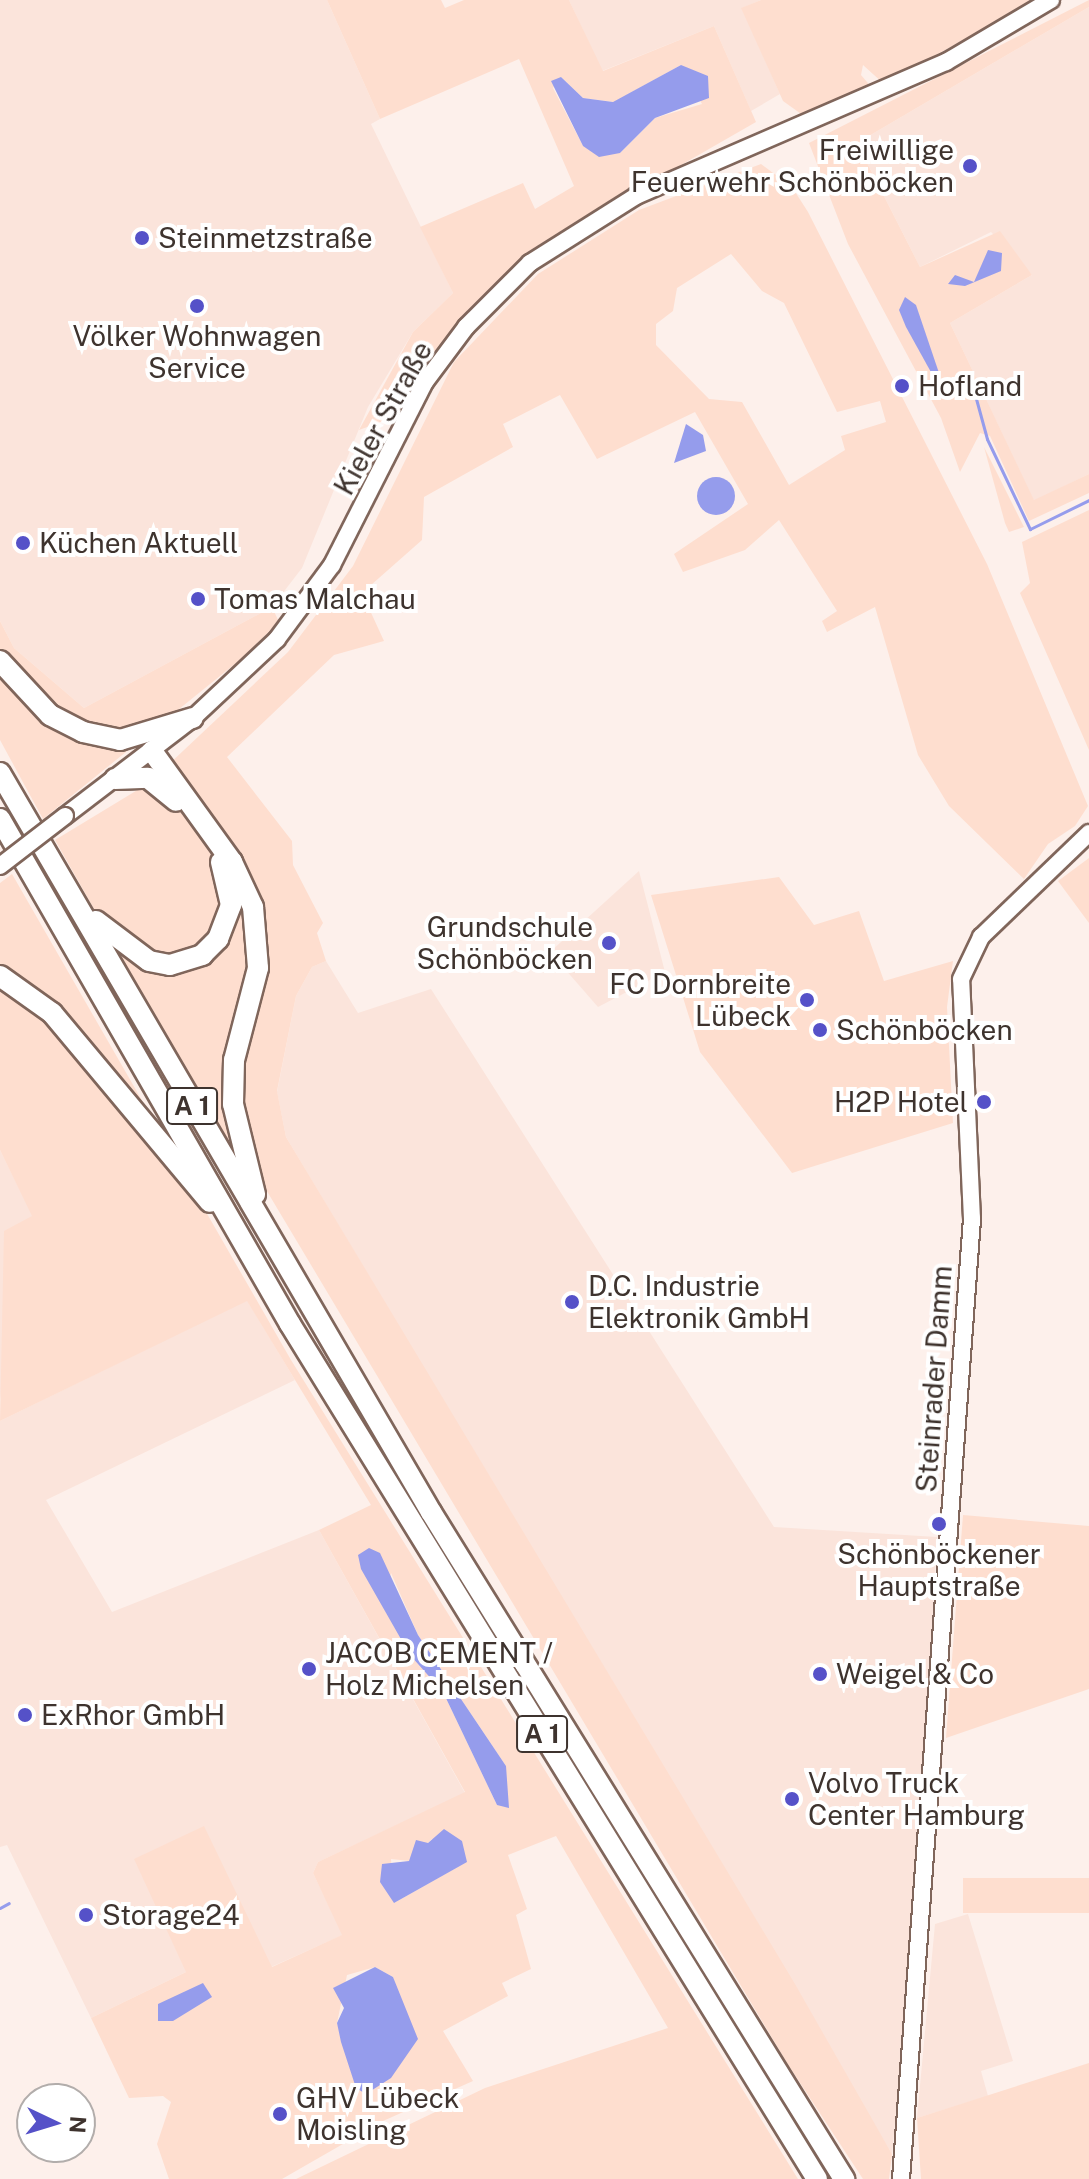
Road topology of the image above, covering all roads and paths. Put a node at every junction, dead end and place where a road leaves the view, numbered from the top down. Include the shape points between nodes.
1 (1051, 0) edge
2 (0, 661) edge
3 (193, 718) junction
4 (152, 751) junction
5 (0, 773) edge
6 (115, 779) junction
7 (18, 805) junction
8 (0, 819) edge
9 (1089, 833) edge
10 (0, 866) edge
11 (0, 976) edge
12 (237, 1232) junction
13 (286, 1269) junction
14 (817, 2179) edge
15 (844, 2179) edge
16 (901, 2179) edge

1 - 3 main road, Kieler Straße via 933,68 636,196 530,263 466,327 425,382 310,598 260,659
2 - 3 highway via 50,715 83,732 120,740
3 - 4 main road, Kieler Straße
4 - 6 main road, Kieler Straße
4 - 13 highway via 232,862 253,907 258,968 234,1060 233,1104 245,1173
5 - 7 highway, A 1
6 - 7 highway via 161,783 228,875 227,923 211,948 188,961 149,961 103,932
6 - 10 main road, Kieler Straße, bridge
7 - 13 highway, A 1
8 - 12 highway, A 1
9 - 16 main road, Steinrader Damm via 981,937 961,979 972,1219
11 - 12 highway via 52,1013
12 - 14 highway, A 1
13 - 15 highway, A 1

